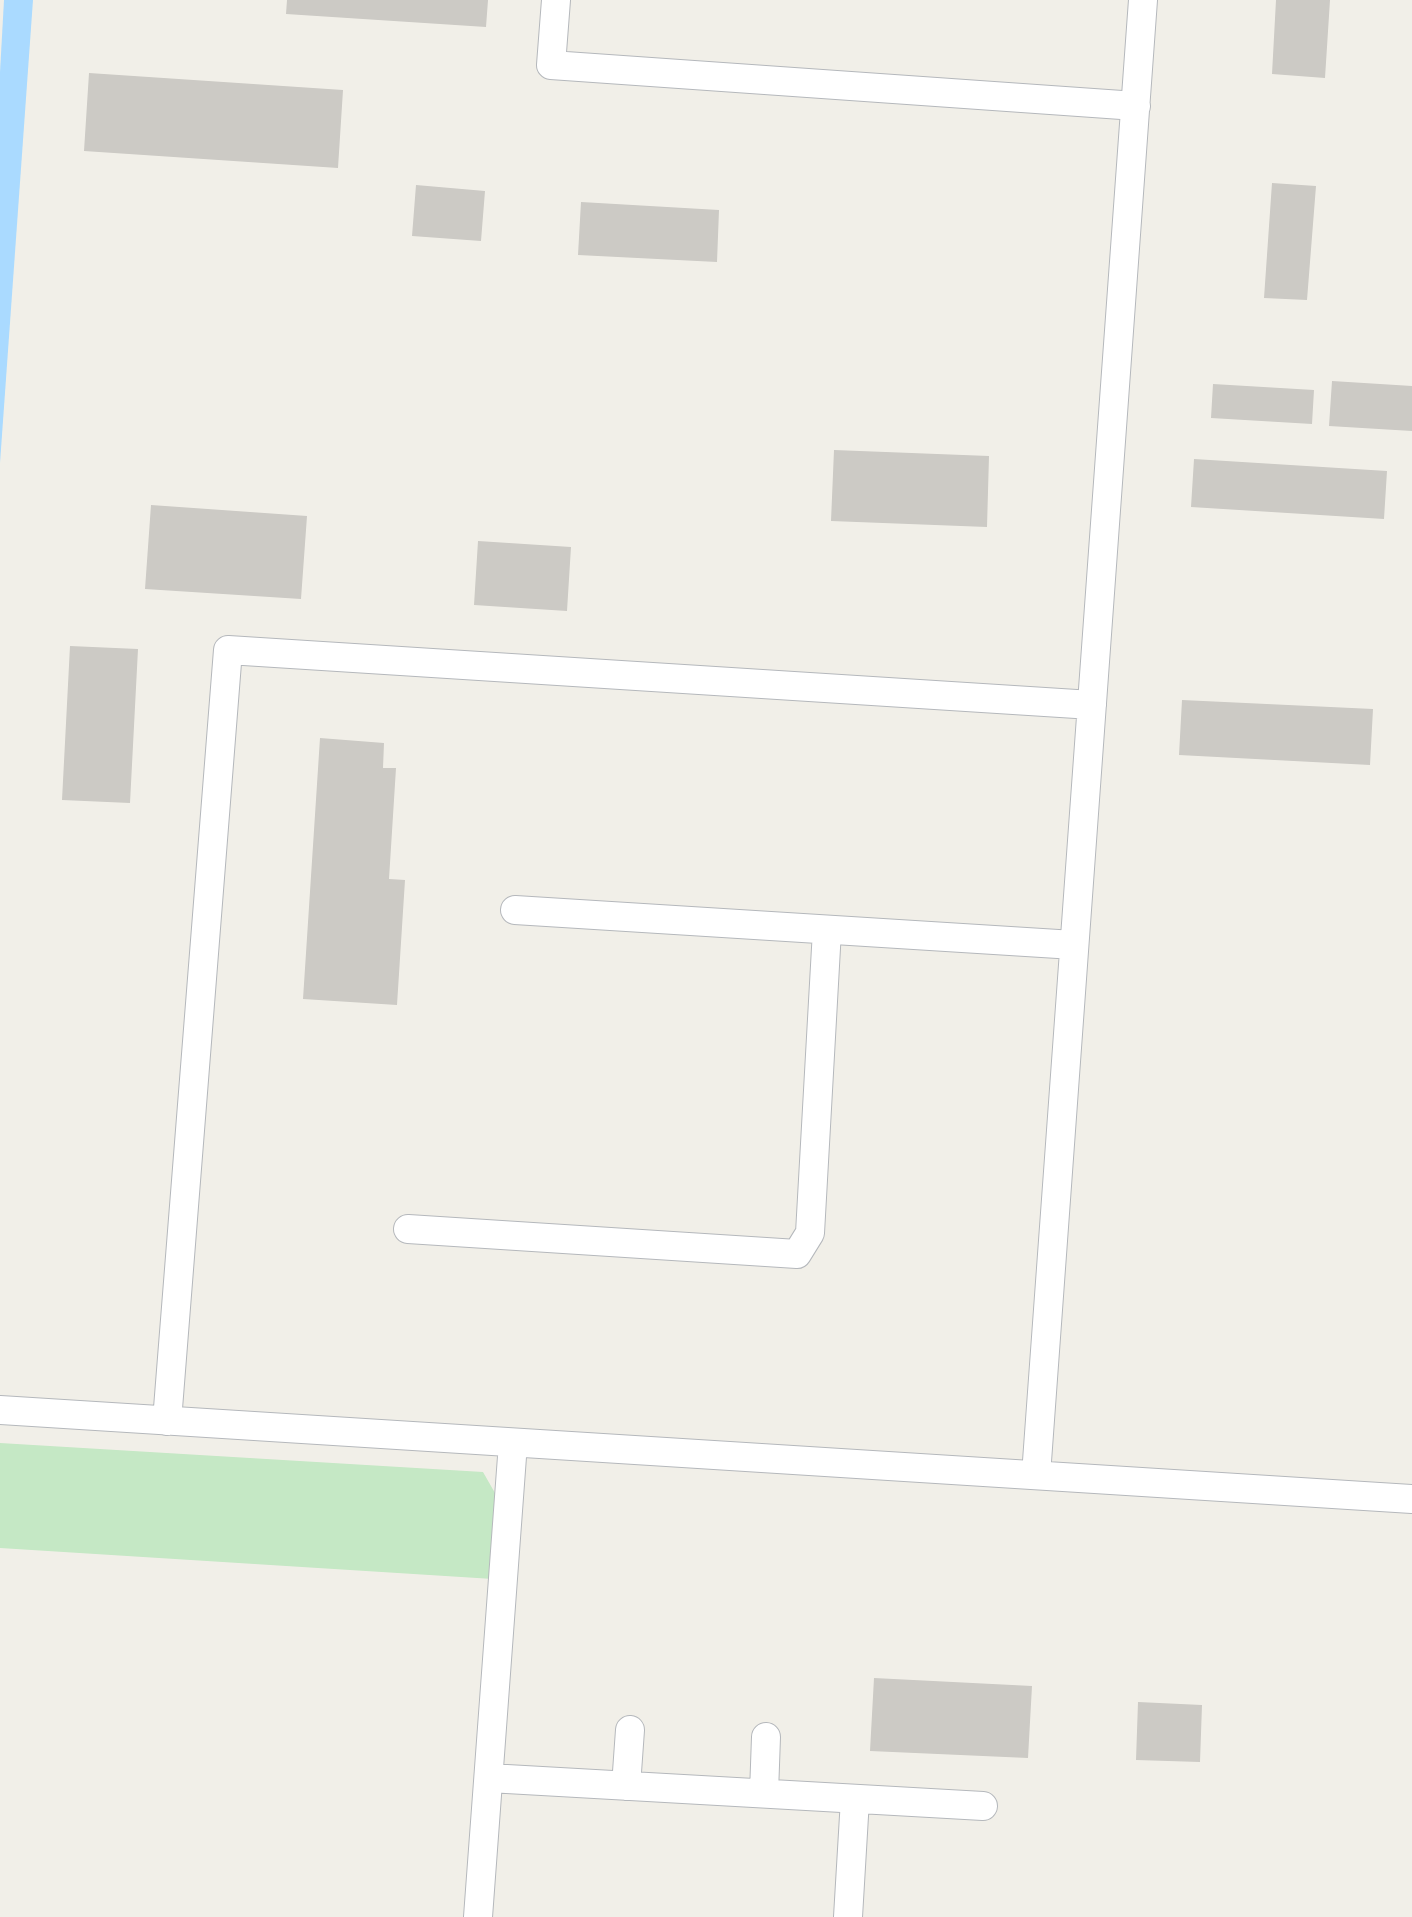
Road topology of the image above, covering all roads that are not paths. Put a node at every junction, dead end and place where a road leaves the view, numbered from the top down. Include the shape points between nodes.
1 (556, 0) edge
2 (1143, 0) edge
3 (1136, 106) junction
4 (1092, 705) junction
5 (515, 910) dead end
6 (827, 930) junction
7 (1074, 945) junction
8 (408, 1229) dead end
9 (0, 1410) edge
10 (167, 1421) junction
11 (513, 1443) junction
12 (1036, 1475) junction
13 (1412, 1499) edge
14 (630, 1730) dead end
15 (766, 1737) dead end
16 (489, 1778) junction
17 (626, 1786) junction
18 (764, 1793) junction
19 (855, 1799) junction
20 (983, 1806) dead end
21 (478, 1917) edge
22 (848, 1917) edge

1 - 3 lane via 551,65
2 - 3 lane
3 - 4 lane
4 - 7 lane
4 - 10 lane via 228,650
5 - 6 lane
6 - 7 lane
6 - 8 lane via 810,1233 797,1254
7 - 12 lane
9 - 10 lane
10 - 11 lane
11 - 12 lane
11 - 16 lane
12 - 13 lane
14 - 17 lane
15 - 18 lane
16 - 17 lane
16 - 21 lane
17 - 18 lane
18 - 19 lane
19 - 20 lane
19 - 22 lane

